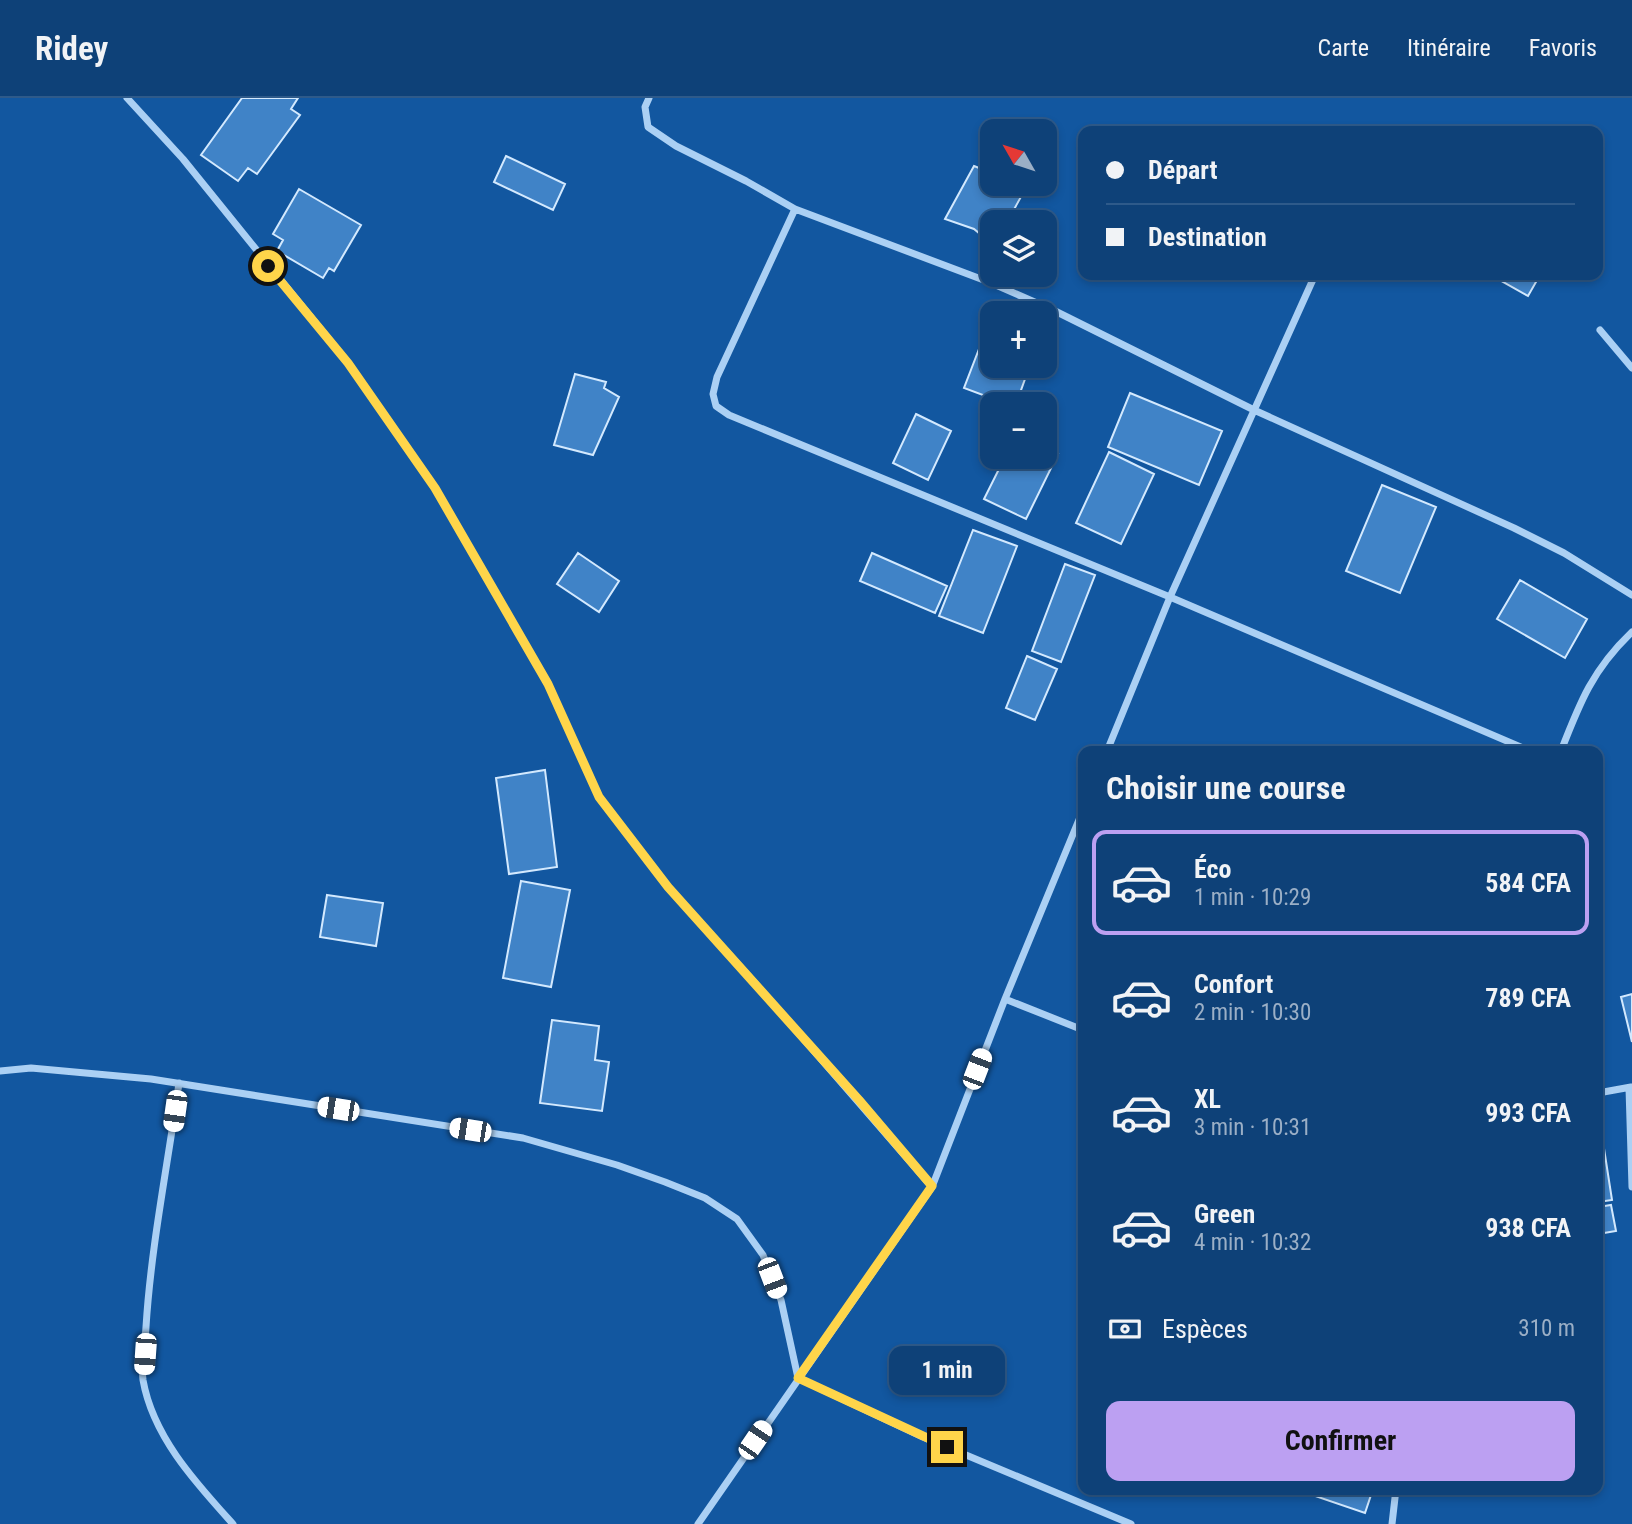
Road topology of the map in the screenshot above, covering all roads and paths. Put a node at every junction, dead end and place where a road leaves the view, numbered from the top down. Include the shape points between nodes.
1 (127, 98) edge
2 (649, 98) edge
3 (795, 209) junction
4 (1313, 280) edge
5 (1600, 330) dead end
6 (1632, 368) edge
7 (1254, 410) junction
8 (1632, 595) edge
9 (1170, 597) junction
10 (1632, 632) edge
11 (1109, 746) edge
12 (1518, 746) edge
13 (1563, 746) edge
14 (1078, 822) edge
15 (1004, 999) junction
16 (1078, 1028) edge
17 (0, 1071) edge
18 (179, 1083) junction
19 (1630, 1087) edge
20 (1603, 1092) edge
21 (932, 1186) junction
22 (1632, 1187) edge
23 (798, 1378) junction
24 (1395, 1495) edge
25 (233, 1524) edge
26 (698, 1524) edge
27 (1131, 1524) edge
28 (1392, 1524) edge

1 - 21 street via 183,159 348,363 435,488 548,684 599,797 668,887
2 - 3 street via 645,107 648,127
3 - 7 street via 989,282
3 - 9 street via 717,377 716,406
4 - 7 street
5 - 6 street
7 - 8 street via 1514,528
7 - 9 street
9 - 11 street
9 - 12 street
10 - 13 street via 1609,654 1581,700
14 - 15 street
15 - 16 street
15 - 21 street
17 - 18 street via 31,1068
18 - 23 street via 523,1138 617,1165 705,1198 737,1219 763,1255 781,1300
18 - 25 street via 148,1304 143,1379 153,1414 172,1449
19 - 20 street
19 - 22 street
21 - 23 street
23 - 26 street
23 - 27 street via 923,1437
24 - 28 street

